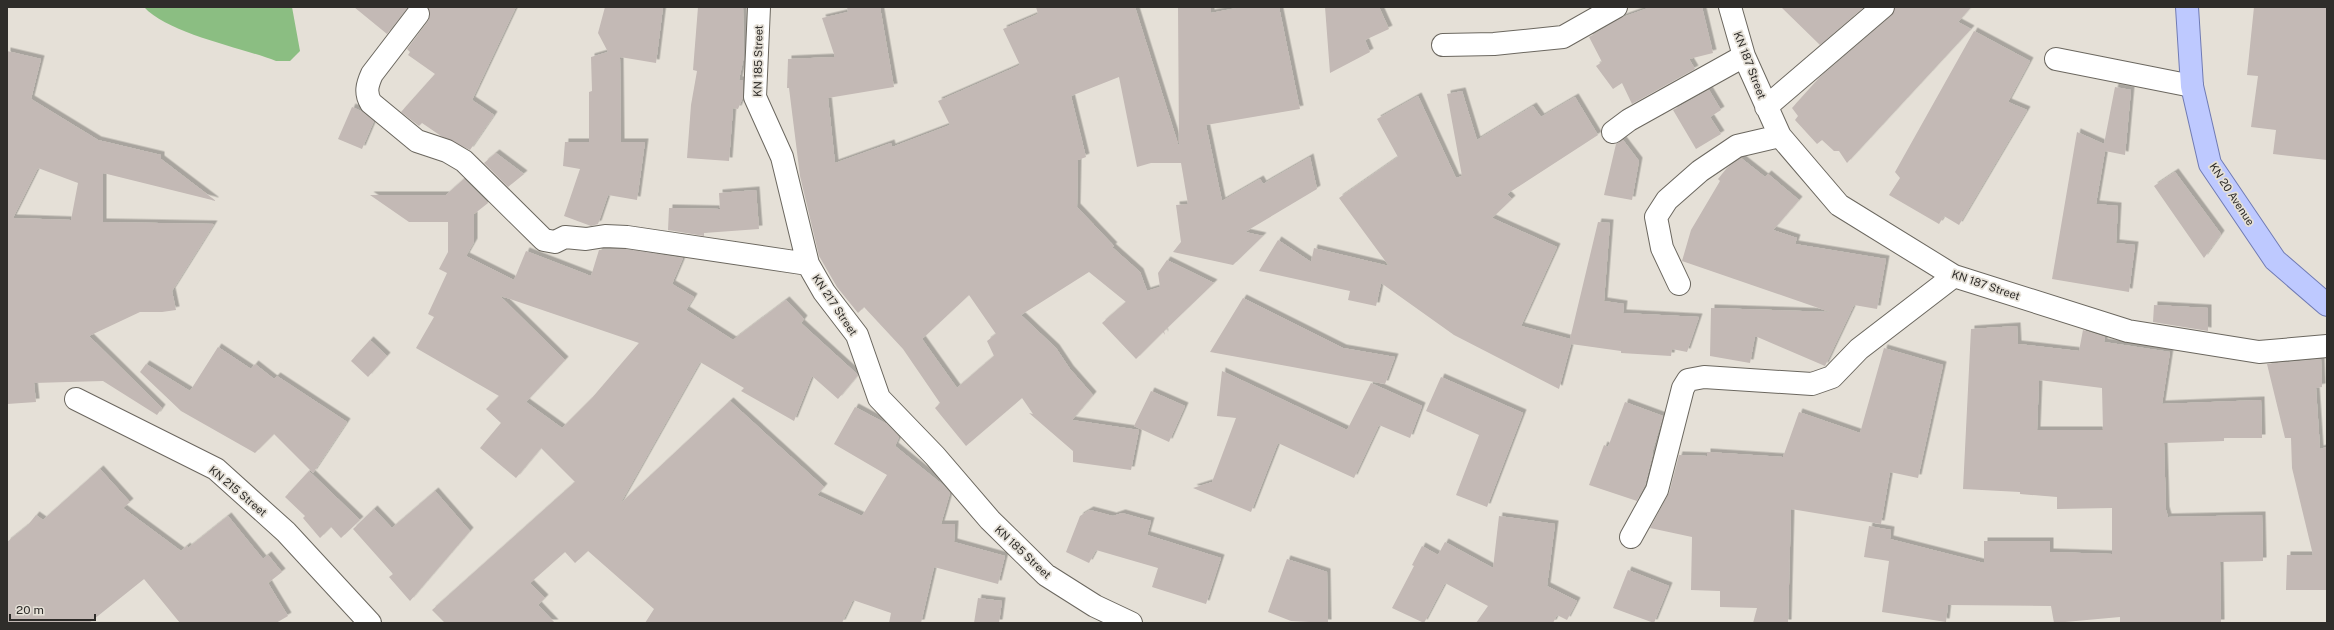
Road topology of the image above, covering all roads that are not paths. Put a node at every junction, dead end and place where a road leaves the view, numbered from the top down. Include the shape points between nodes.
1 (759, 7) edge
2 (1616, 7) edge
3 (1730, 7) edge
4 (1883, 7) edge
5 (2187, 7) edge
6 (418, 14) dead end
7 (1443, 45) dead end
8 (1744, 56) junction
9 (2056, 60) dead end
10 (2192, 86) junction
11 (1766, 107) junction
12 (1614, 132) dead end
13 (1780, 136) junction
14 (782, 156) joint
15 (808, 264) junction
16 (1954, 276) junction
17 (1679, 284) dead end
18 (2327, 306) edge
19 (2327, 346) edge
20 (76, 399) dead end
21 (935, 456) joint
22 (1631, 537) dead end
23 (370, 623) edge
24 (1131, 623) edge

1 - 14 street, KN 185 Street via 754,97
2 - 7 street via 1563,37 1494,44
3 - 8 street, KN 187 Street
4 - 11 street
5 - 10 main road, KN 20 Avenue
6 - 15 street via 372,74 367,85 370,103 416,141 447,151 464,161 544,240 555,242 565,237 627,237
8 - 11 street, KN 187 Street
8 - 12 street via 1629,120
9 - 10 street
10 - 18 main road, KN 20 Avenue via 2210,164 2275,260
11 - 13 street, KN 187 Street
13 - 16 street, KN 187 Street via 1839,205
13 - 17 street via 1737,146 1700,171 1668,200 1656,217 1662,248
14 - 15 street, KN 217 Street
15 - 21 street, KN 217 Street via 824,292 857,335 879,398
16 - 19 street, KN 187 Street via 2128,331 2259,352
16 - 22 street via 1860,349 1832,376 1812,384 1704,376 1688,380 1683,388 1657,490
20 - 23 street, KN 215 Street via 216,469 286,532
21 - 24 street, KN 185 Street via 990,520 1046,575 1095,606

